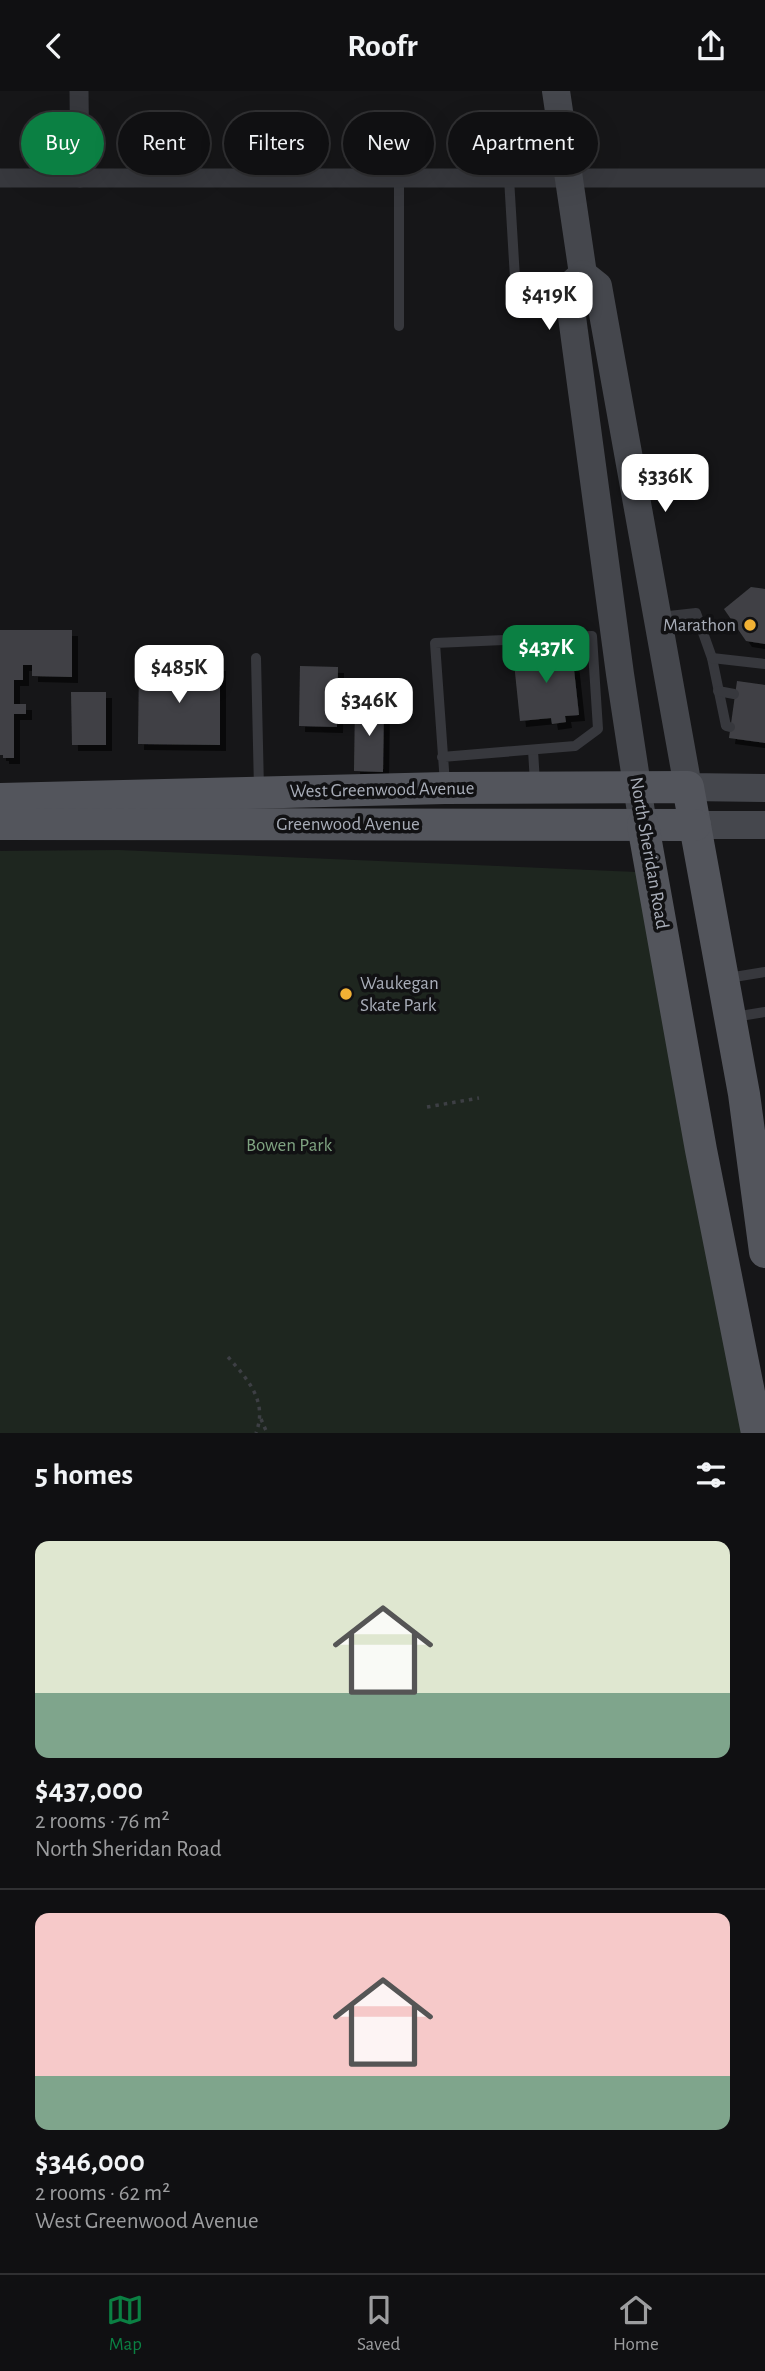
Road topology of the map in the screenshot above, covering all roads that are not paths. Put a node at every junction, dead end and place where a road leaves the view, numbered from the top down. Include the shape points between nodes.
1 (79, 91) edge
2 (556, 91) edge
3 (0, 178) edge
4 (80, 178) junction
5 (399, 178) junction
6 (509, 178) junction
7 (569, 178) junction
8 (765, 178) edge
9 (583, 274) junction
10 (571, 311) junction
11 (399, 326) dead end
12 (659, 617) junction
13 (256, 658) dead end
14 (712, 658) junction
15 (765, 664) edge
16 (608, 675) junction
17 (718, 691) junction
18 (734, 694) dead end
19 (730, 727) dead end
20 (533, 750) junction
21 (444, 773) junction
22 (535, 787) junction
23 (638, 787) junction
24 (688, 787) junction
25 (765, 787) edge
26 (259, 793) junction
27 (0, 799) edge
28 (0, 824) edge
29 (643, 825) junction
30 (695, 825) junction
31 (765, 825) edge
32 (765, 972) edge
33 (724, 979) junction
34 (765, 1012) edge
35 (731, 1018) junction
36 (760, 1159) edge
37 (765, 1252) edge
38 (757, 1433) edge

1 - 4 street
2 - 7 main road
3 - 4 street
4 - 5 street
5 - 6 street
5 - 11 lane
6 - 7 street
6 - 10 lane via 517,312
7 - 8 street
7 - 9 main road
9 - 10 main road, North Sheridan Road via 568,288
9 - 12 main road via 598,286
10 - 16 main road, North Sheridan Road
12 - 14 lane via 696,613
12 - 24 main road
13 - 26 lane
14 - 15 lane
14 - 17 lane
16 - 20 lane via 598,729 575,746
16 - 21 lane via 592,636 435,643
16 - 23 main road, North Sheridan Road
17 - 18 lane
17 - 19 lane
20 - 21 lane
20 - 22 lane
21 - 22 main road, West Greenwood Avenue
21 - 26 main road, West Greenwood Avenue
22 - 23 main road, West Greenwood Avenue
23 - 24 main road, West Greenwood Avenue
23 - 29 main road, North Sheridan Road
24 - 25 main road, West Greenwood Avenue
24 - 30 main road
26 - 27 main road, West Greenwood Avenue
28 - 29 main road, Greenwood Avenue
29 - 30 main road, Greenwood Avenue
29 - 38 main road, North Sheridan Road
30 - 31 main road
30 - 33 main road
32 - 33 lane
33 - 35 main road
34 - 35 lane
35 - 36 main road
36 - 37 main road

